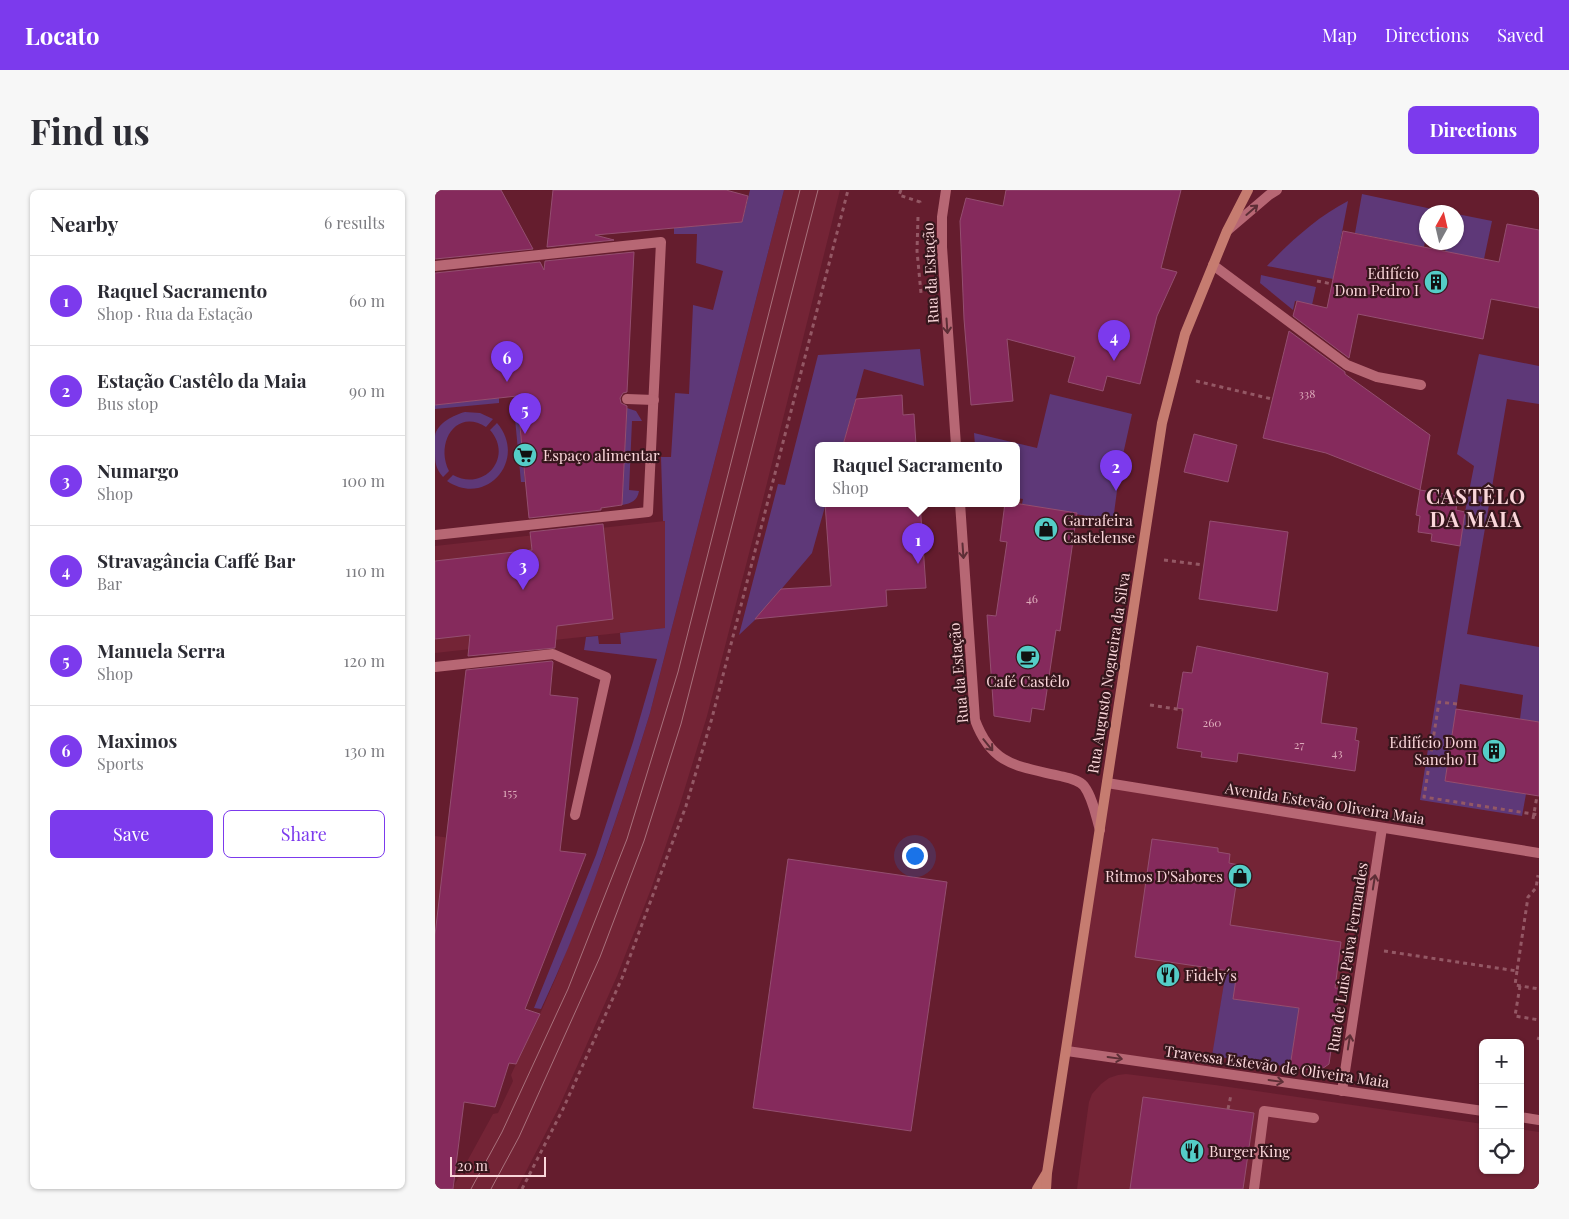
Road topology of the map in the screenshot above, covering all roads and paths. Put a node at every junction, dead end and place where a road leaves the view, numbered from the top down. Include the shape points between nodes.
1 (849, 190) edge
2 (946, 190) edge
3 (1248, 190) edge
4 (1277, 190) edge
5 (1227, 231) junction
6 (1213, 265) junction
7 (435, 266) edge
8 (1317, 281) dead end
9 (1332, 284) dead end
10 (1196, 381) dead end
11 (1421, 385) dead end
12 (627, 399) dead end
13 (1272, 399) dead end
14 (654, 400) junction
15 (956, 442) edge
16 (960, 507) edge
17 (435, 535) edge
18 (1164, 560) dead end
19 (1203, 565) dead end
20 (435, 666) edge
21 (1457, 704) dead end
22 (1150, 705) dead end
23 (1183, 710) dead end
24 (1107, 783) junction
25 (1537, 796) dead end
26 (575, 815) dead end
27 (1539, 815) edge
28 (1534, 816) junction
29 (1382, 828) junction
30 (1100, 830) junction
31 (1539, 853) edge
32 (1539, 869) edge
33 (1375, 949) dead end
34 (1517, 971) junction
35 (1520, 986) junction
36 (1539, 989) edge
37 (1539, 1020) edge
38 (1067, 1051) junction
39 (1342, 1091) junction
40 (1479, 1110) edge
41 (1314, 1118) dead end
42 (1524, 1118) edge
43 (1539, 1120) edge
44 (1047, 1173) junction
45 (522, 1189) edge
46 (1037, 1189) edge
47 (1046, 1189) edge
48 (1254, 1189) edge

1 - 45 path via 712,718 685,806 622,978 563,1110
2 -> 15 street, Rua da Estação via 942,247
3 - 5 main road, Rua Augusto Nogueira da Silva
5 -> 4 street
5 - 6 main road, Rua Augusto Nogueira da Silva
6 - 11 street via 1347,364 1377,377
6 - 24 main road, Rua Augusto Nogueira da Silva via 1185,334 1162,423
7 - 14 street via 661,242
8 - 9 path
10 - 13 path
12 - 14 street
14 - 17 street via 648,512
16 -> 30 street, Rua da Estação via 975,720 981,734 988,746 1009,763 1071,778 1084,785
18 - 19 path
20 - 26 street via 553,654 606,677
21 - 28 path via 1439,702 1424,797
22 - 23 path
24 - 29 street, Avenida Estevão Oliveira Maia
24 - 30 main road, Rua Augusto Nogueira da Silva
25 - 28 path
27 - 28 path
29 - 31 street, Avenida Estevão Oliveira Maia
39 -> 29 street, Rua de Luis Paiva Fernandes
30 - 38 main road, Rua Augusto Nogueira da Silva
32 - 34 path via 1536,888 1528,897
33 - 34 path
34 - 35 path via 1515,985
35 - 36 path
35 - 37 path via 1515,1016
38 -> 39 street, Travessa Estevão de Oliveira Maia
38 - 44 main road, Rua Augusto Nogueira da Silva
39 - 40 street, Travessa Estevão de Oliveira Maia
41 - 48 street via 1264,1111
42 - 43 street
44 - 46 main road, Rua Augusto Nogueira da Silva
44 - 47 main road, Rua Augusto Nogueira da Silva

